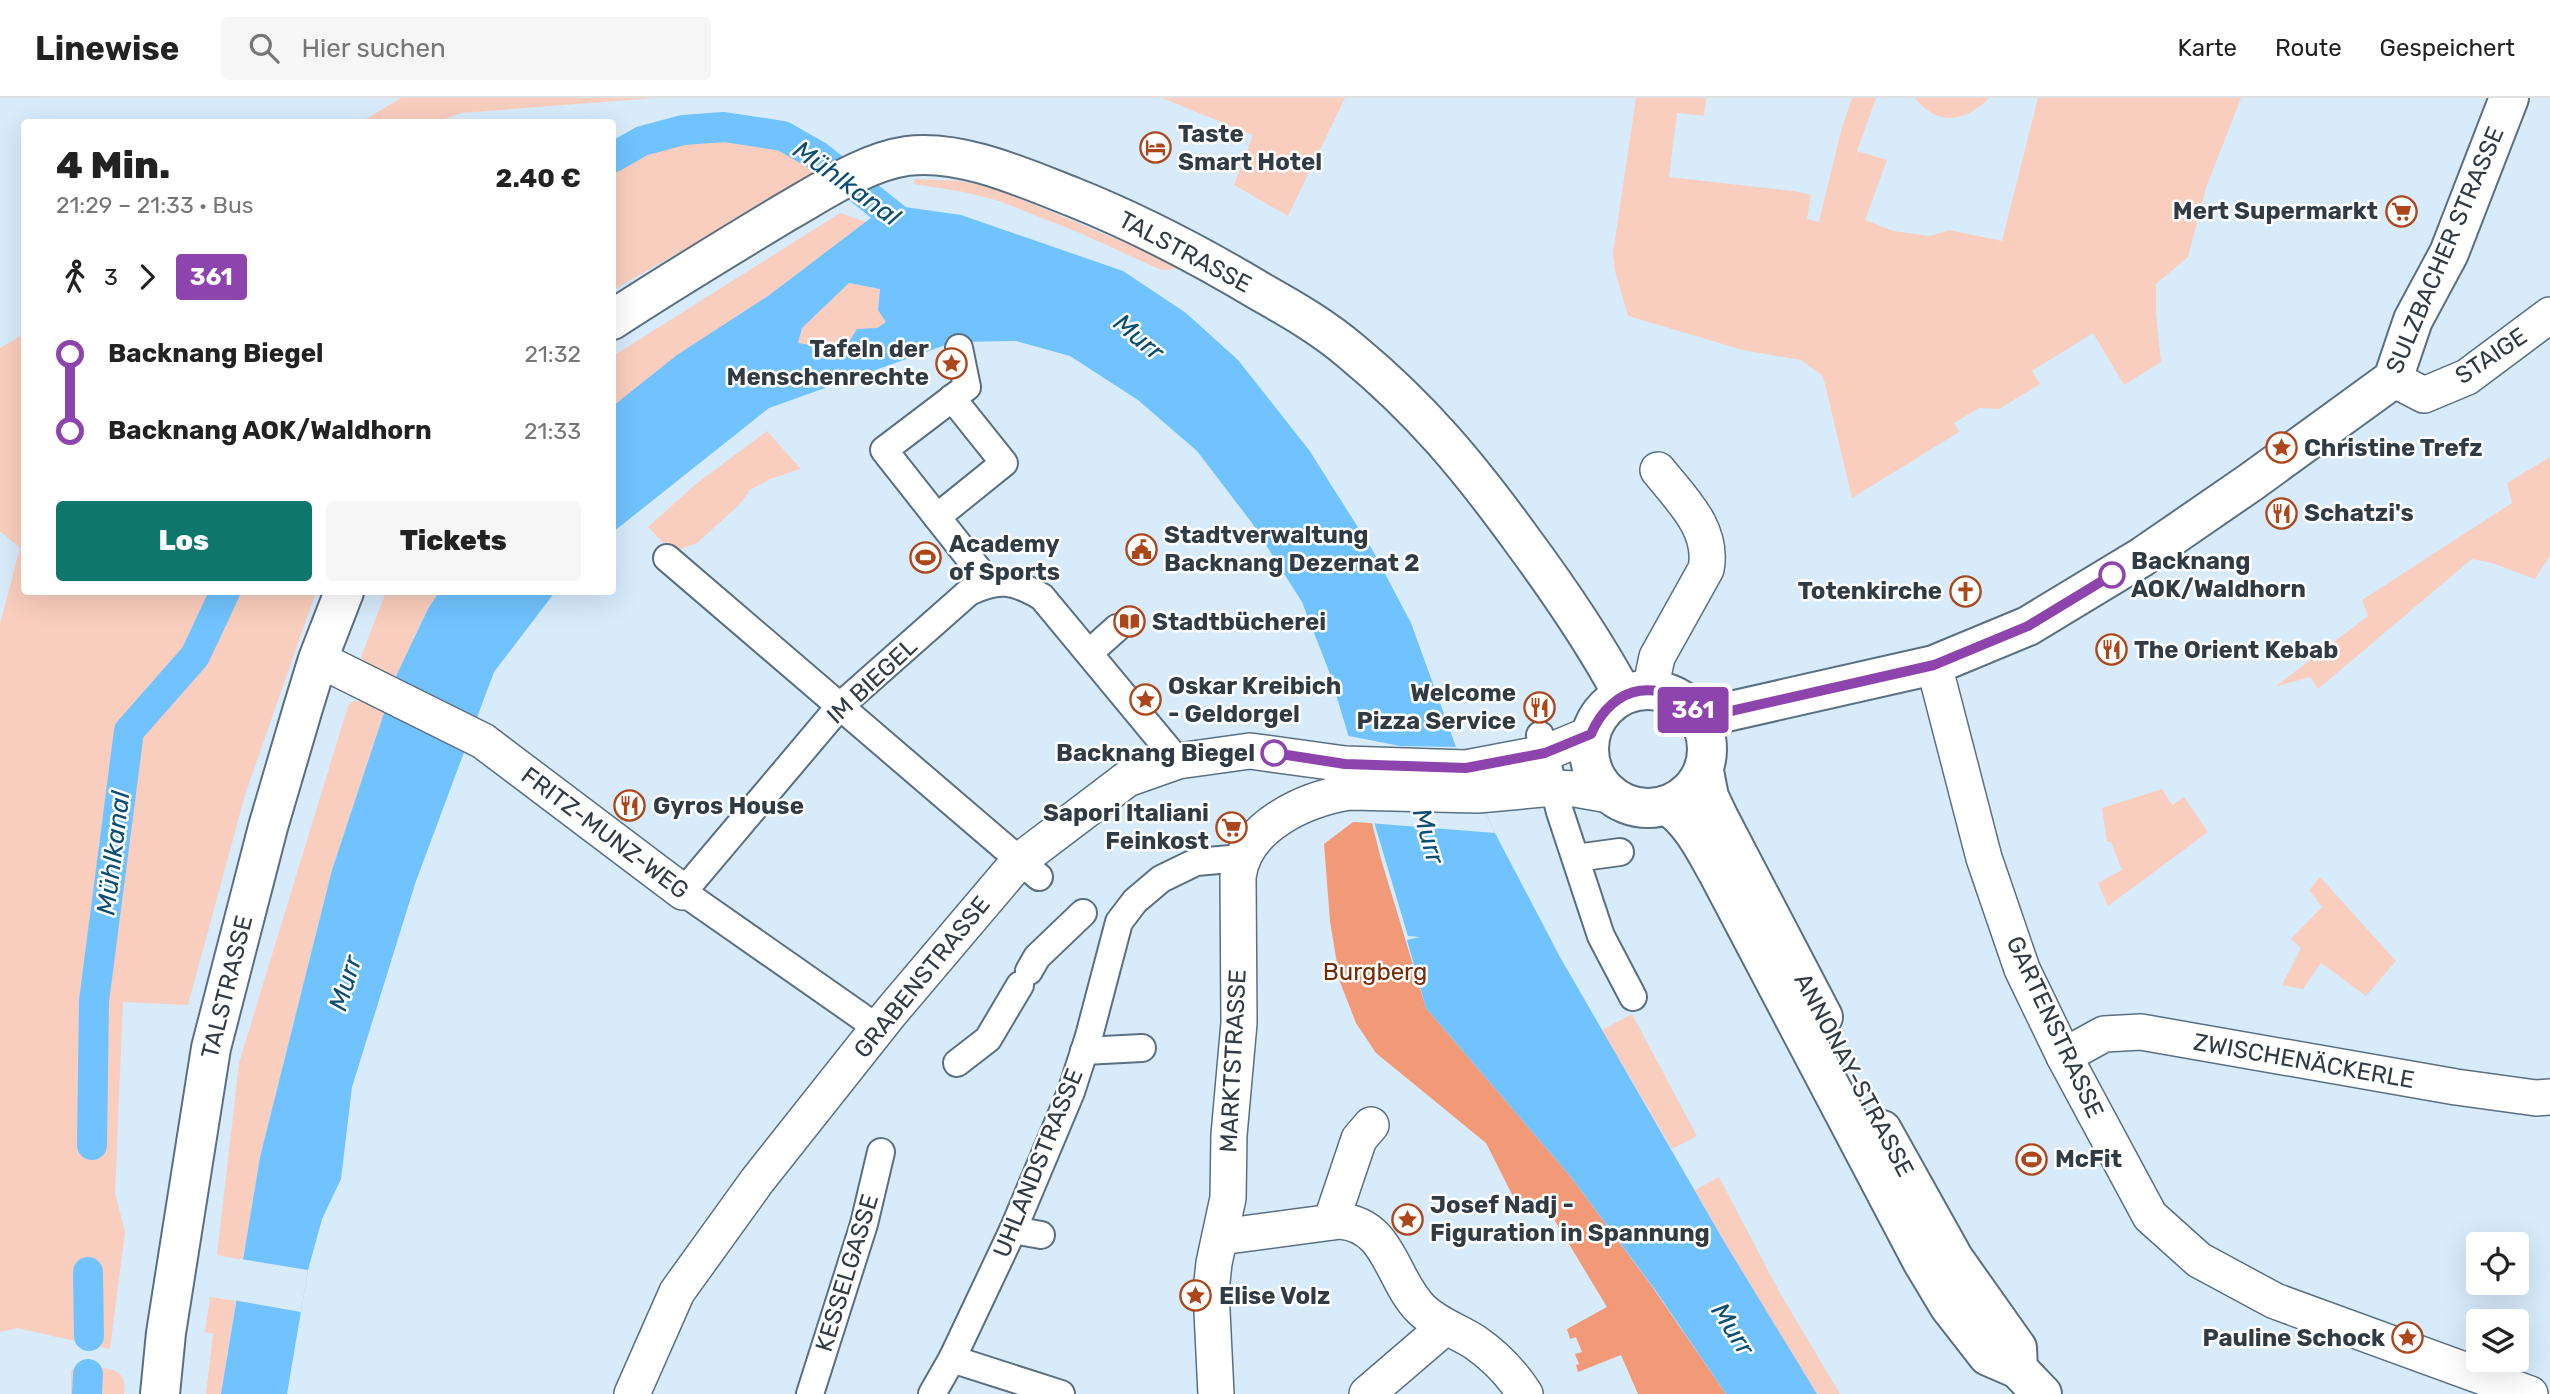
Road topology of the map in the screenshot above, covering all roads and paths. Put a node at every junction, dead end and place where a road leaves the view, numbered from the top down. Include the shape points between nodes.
1 (2509, 98) edge
2 (2550, 316) edge
3 (616, 317) edge
4 (959, 348) dead end
5 (2393, 379) junction
6 (952, 398) junction
7 (1658, 470) dead end
8 (937, 517) junction
9 (667, 558) dead end
10 (989, 583) junction
11 (343, 595) edge
12 (1117, 628) dead end
13 (1089, 653) junction
14 (318, 659) junction
15 (1934, 665) junction
16 (1637, 693) junction
17 (840, 706) junction
18 (1700, 718) junction
19 (1591, 734) junction
20 (1542, 744) junction
21 (1178, 761) junction
22 (1704, 771) junction
23 (1347, 778) junction
24 (1472, 781) junction
25 (1554, 788) junction
26 (1609, 795) junction
27 (1667, 805) junction
28 (1620, 852) dead end
29 (1242, 858) junction
30 (1576, 858) junction
31 (1029, 869) junction
32 (683, 892) junction
33 (1119, 922) junction
34 (1633, 997) dead end
35 (879, 1029) junction
36 (1142, 1048) dead end
37 (1084, 1051) junction
38 (2064, 1056) junction
39 (957, 1063) dead end
40 (2550, 1097) edge
41 (1371, 1125) dead end
42 (881, 1152) dead end
43 (1331, 1222) junction
44 (1013, 1230) junction
45 (1041, 1235) dead end
46 (1220, 1237) junction
47 (1445, 1328) junction
48 (952, 1359) junction
49 (1515, 1381) edge
50 (2030, 1381) edge
51 (160, 1394) edge
52 (632, 1394) edge
53 (810, 1394) edge
54 (932, 1394) edge
55 (1061, 1394) edge
56 (1216, 1394) edge
57 (1367, 1394) edge
58 (2530, 1394) edge

1 - 5 street, SULZBACHER STRASSE via 2449,253 2413,320
2 - 5 street, STAIGE via 2467,377 2424,395
3 - 16 street, TALSTRASSE via 691,268 870,168 906,156 935,156 1019,176 1111,212 1223,270 1324,330 1412,404 1451,446 1600,652
4 - 6 street via 967,387
5 - 15 street, SULZBACHER STRASSE via 2142,557 2028,626
6 - 8 street via 1004,463
6 - 8 street via 884,450
7 - 16 street via 1697,519 1708,552 1706,569
8 - 10 street
9 - 17 street
10 - 13 street via 1023,586 1042,597
10 - 17 street, IM BIEGEL via 968,592
11 - 14 street, TALSTRASSE
12 - 13 street
13 - 21 street
14 - 32 street, FRITZ-MUNZ-WEG via 477,738
14 - 51 street, TALSTRASSE via 268,827 211,1048
15 - 18 street, SULZBACHER STRASSE
15 - 38 street, GARTENSTRASSE via 1984,858 2022,969
16 - 18 street via 1667,693
16 - 19 street via 1613,701
17 - 31 street
17 - 32 street, IM BIEGEL
18 - 22 street via 1708,746
19 - 20 street
19 - 26 street via 1591,767
20 - 24 street
20 - 25 street
21 - 23 street, GRABENSTRASSE via 1250,751
21 - 31 street, GRABENSTRASSE via 1127,779
22 - 27 street via 1686,796
22 - 50 street, ANNONAY-STRASSE via 1719,818 1859,1086 1954,1259 2017,1348
23 - 24 street
23 - 29 street via 1294,809 1255,839
24 - 25 street
25 - 26 street
25 - 30 street
26 - 27 street via 1647,808
27 - 50 street, ANNONAY-STRASSE via 1694,831 1718,873 1949,1306 1988,1356
28 - 30 street
29 - 33 street, UHLANDSTRASSE via 1196,862 1161,879
29 - 46 street, MARKTSTRASSE via 1237,892 1239,1023 1228,1198
30 - 34 street via 1601,936
31 - 35 street, GRABENSTRASSE via 959,929
32 - 35 street, FRITZ-MUNZ-WEG
33 - 37 street, UHLANDSTRASSE
33 - 39 street via 1103,924 1081,911 1029,971 988,1039
35 - 52 street, GRABENSTRASSE via 757,1181 677,1292
36 - 37 street
37 - 44 street, UHLANDSTRASSE
38 - 40 street, ZWISCHENÄCKERLE via 2104,1034 2141,1032 2456,1087
38 - 58 street, GARTENSTRASSE via 2150,1216 2199,1260 2275,1301
41 - 43 street via 1359,1139
42 - 53 street, KESSELGASSE via 864,1224
43 - 46 street
43 - 47 street via 1352,1222 1366,1228 1384,1247 1408,1292
44 - 45 street
44 - 48 street, UHLANDSTRASSE
46 - 56 street, MARKTSTRASSE via 1211,1292
47 - 49 street via 1477,1343
47 - 57 street
48 - 54 street, UHLANDSTRASSE
48 - 55 street

